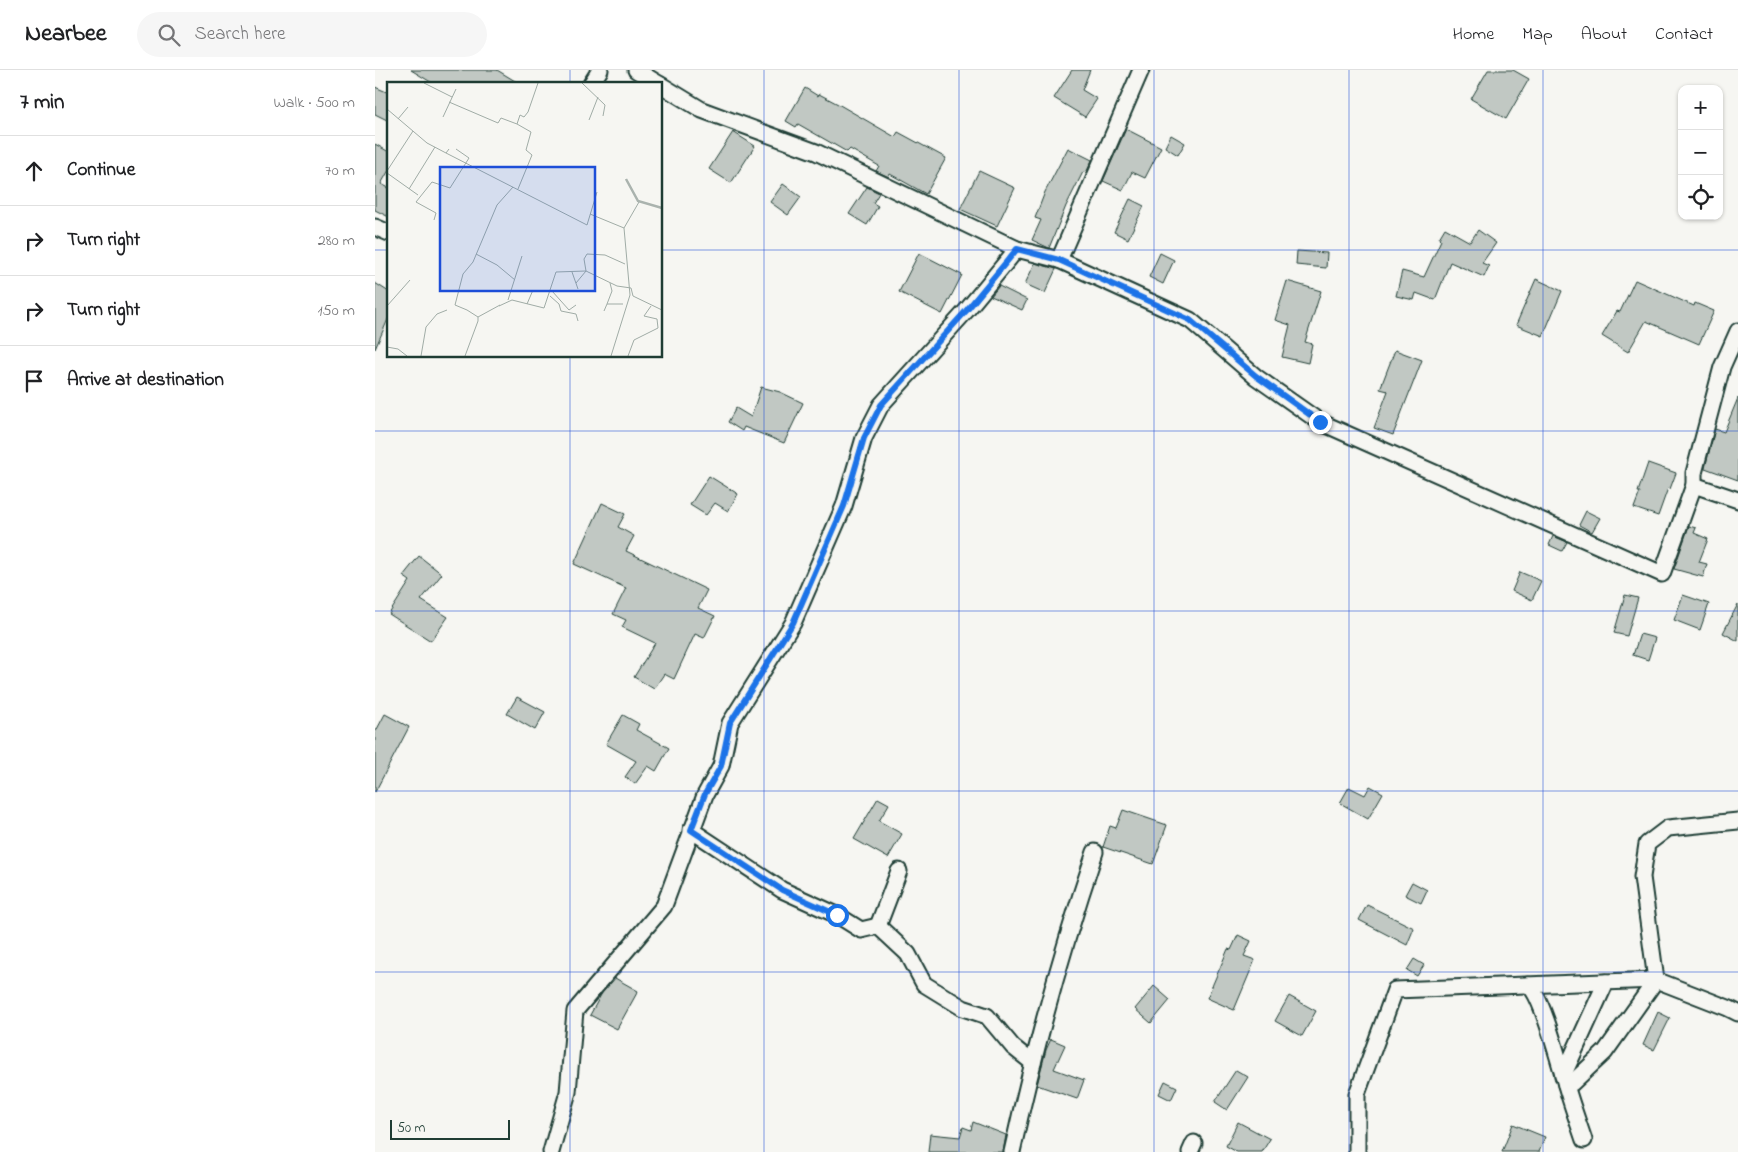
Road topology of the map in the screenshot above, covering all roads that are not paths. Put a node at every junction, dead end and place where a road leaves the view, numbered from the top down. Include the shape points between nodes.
1 (600, 70) edge
2 (636, 70) edge
3 (1141, 70) edge
4 (592, 82) edge
5 (657, 82) edge
6 (663, 86) edge
7 (375, 227) edge
8 (387, 232) edge
9 (1017, 249) junction
10 (1059, 260) junction
11 (1738, 331) edge
12 (1695, 485) junction
13 (1738, 500) edge
14 (1738, 821) edge
15 (691, 830) junction
16 (1095, 852) dead end
17 (899, 871) dead end
18 (878, 926) junction
19 (1655, 980) junction
20 (1606, 982) junction
21 (1528, 985) junction
22 (1738, 1013) edge
23 (1033, 1063) junction
24 (1564, 1081) junction
25 (1584, 1140) dead end
26 (551, 1152) edge
27 (1012, 1152) edge
28 (1357, 1152) edge

1 - 4 street
2 - 5 street
3 - 10 street
6 - 9 street via 701,110 816,152
7 - 8 street
9 - 10 street
9 - 15 street via 881,405 864,438 844,506 793,623 730,723 721,766 705,794
10 - 12 street via 1190,320 1256,376 1320,422 1662,574
11 - 12 street via 1722,367 1695,473
12 - 13 street
14 - 19 street via 1668,828 1647,844 1642,877
15 - 18 street via 782,890 837,915 861,930
15 - 26 street via 664,906 575,1011 568,1092
16 - 23 street
17 - 18 street
18 - 23 street via 909,954 924,984 963,1008 987,1016 1013,1047
19 - 20 street
19 - 22 street
19 - 24 street via 1605,1052 1572,1083
20 - 21 street
20 - 24 street
21 - 24 street via 1537,997
21 - 28 street via 1395,990 1357,1094
23 - 27 street
24 - 25 street

